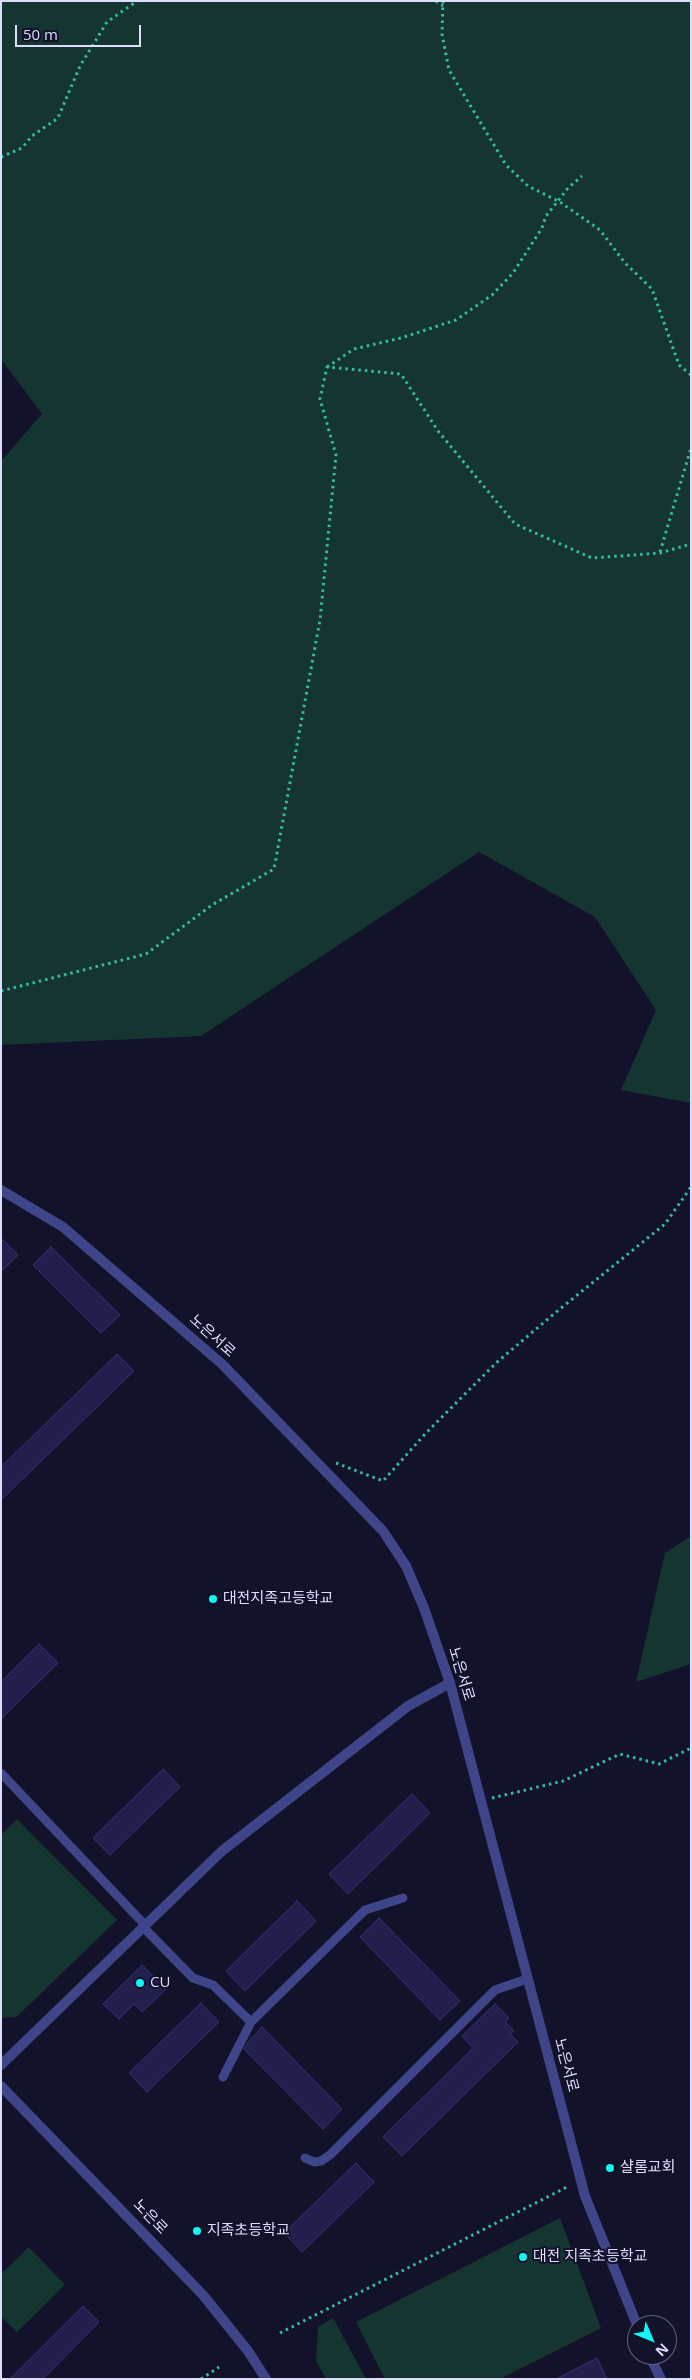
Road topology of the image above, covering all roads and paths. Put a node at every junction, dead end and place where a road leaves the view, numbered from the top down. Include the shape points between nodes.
1 (137, 1) edge
2 (436, 1) edge
3 (443, 1) edge
4 (444, 7) junction
5 (1, 156) edge
6 (582, 176) dead end
7 (560, 202) junction
8 (327, 367) junction
9 (691, 375) edge
10 (691, 448) edge
11 (691, 544) edge
12 (660, 553) junction
13 (1, 991) edge
14 (691, 1187) edge
15 (1, 1190) edge
16 (333, 1462) dead end
17 (450, 1683) junction
18 (691, 1748) edge
19 (1, 1773) edge
20 (479, 1801) junction
21 (403, 1898) dead end
22 (144, 1926) junction
23 (527, 1979) junction
24 (251, 2022) junction
25 (1, 2065) edge
26 (224, 2076) dead end
27 (1, 2086) edge
28 (305, 2158) dead end
29 (567, 2187) dead end
30 (633, 2315) edge
31 (280, 2333) dead end
32 (654, 2365) edge
33 (219, 2367) dead end
34 (201, 2379) edge
35 (266, 2379) edge
36 (661, 2379) edge

1 - 5 path via 107,22 80,66 58,118 32,136 22,148
2 - 4 path
3 - 4 path
4 - 7 path via 442,34 449,70 506,165 528,186
6 - 7 path via 568,188
7 - 8 path via 546,216 542,228 512,273 492,295 456,320 354,349
7 - 9 path via 600,230 625,263 652,289 679,365
8 - 12 path via 401,374 438,431 515,524 592,558
8 - 13 path via 320,399 336,455 320,620 274,869 212,905 146,954
10 - 12 path
11 - 12 path
14 - 16 path via 666,1224 496,1363 383,1481
15 - 17 street, 노은서로 via 63,1227 222,1364 384,1531 414,1582
17 - 20 street, 노은서로
17 - 22 street via 408,1706 222,1851
18 - 20 path via 659,1764 620,1754 563,1781
19 - 22 lane
20 - 23 street, 노은서로
21 - 24 lane via 365,1910
22 - 24 lane via 193,1978 213,1986
22 - 25 street
23 - 28 lane via 495,1990 330,2155 314,2162
23 - 30 street, 노은서로 via 585,2196
24 - 26 lane
27 - 35 street, 노은로 via 203,2295
29 - 31 path
32 - 36 street
33 - 34 path

